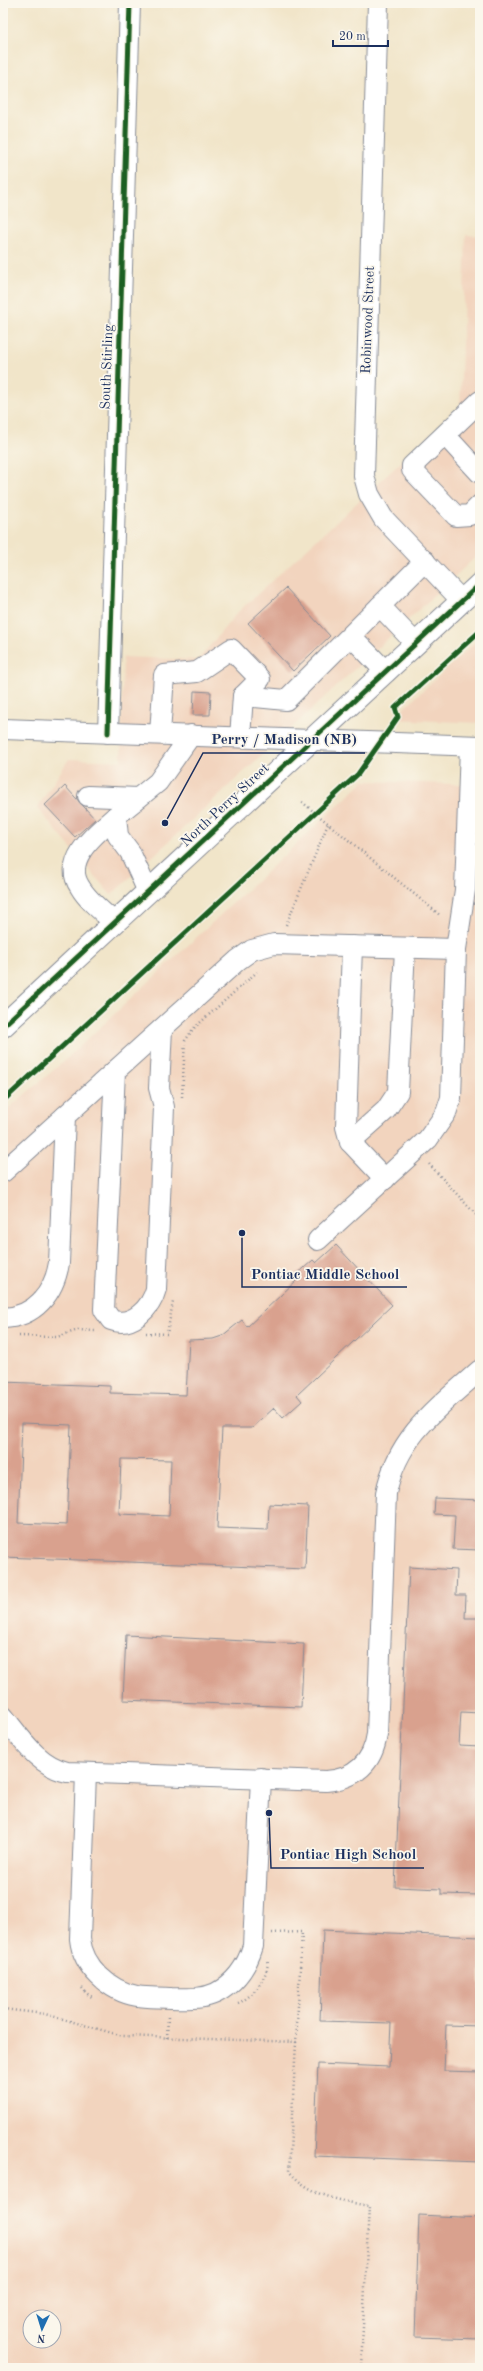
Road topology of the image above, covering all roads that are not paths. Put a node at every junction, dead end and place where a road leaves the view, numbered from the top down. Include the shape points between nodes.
1 (130, 3) edge
2 (378, 3) edge
3 (480, 401) edge
4 (445, 435) junction
5 (480, 473) edge
6 (480, 505) edge
7 (425, 561) junction
8 (480, 584) edge
9 (462, 601) junction
10 (380, 606) junction
11 (351, 636) junction
12 (416, 644) junction
13 (386, 672) junction
14 (243, 696) junction
15 (3, 729) edge
16 (108, 733) junction
17 (160, 734) junction
18 (191, 735) junction
19 (240, 737) junction
20 (312, 740) junction
21 (475, 746) edge
22 (88, 796) dead end
23 (138, 798) junction
24 (116, 816) junction
25 (148, 892) junction
26 (115, 923) junction
27 (352, 946) junction
28 (405, 948) junction
29 (456, 949) junction
30 (3, 1026) edge
31 (162, 1029) junction
32 (115, 1071) junction
33 (65, 1116) junction
34 (350, 1142) junction
35 (3, 1172) edge
36 (385, 1179) junction
37 (318, 1240) dead end
38 (3, 1318) edge
39 (480, 1370) edge
40 (3, 1716) edge
41 (86, 1773) junction
42 (261, 1778) junction

1 - 16 street, South Stirling
2 - 7 street, Robinwood Street via 364,476 377,511
3 - 4 street
4 - 5 street
4 - 6 street via 412,466 412,470 456,516 470,515
7 - 9 street, Robinwood Street
7 - 10 street
8 - 9 main road, North Perry Street
9 - 12 main road, North Perry Street
10 - 11 street
10 - 12 street
11 - 13 street
11 - 14 street via 286,700
12 - 13 main road, North Perry Street
13 - 20 main road, North Perry Street
14 - 17 street via 260,679 231,649 197,672 164,675
14 - 19 street
15 - 16 street
16 - 17 street
17 - 18 street
18 - 19 street
18 - 23 street via 158,782
19 - 20 street
20 - 21 street
20 - 25 main road, North Perry Street
21 - 29 street via 465,890
22 - 23 street
23 - 24 street
24 - 25 street via 118,836 130,852
24 - 26 street via 90,839 79,855 75,870 80,888
25 - 26 main road, North Perry Street
26 - 30 main road, North Perry Street
27 - 28 street
27 - 31 street via 267,945 245,954
27 - 34 street via 346,1127
28 - 29 street
28 - 34 street via 398,1092 386,1110
29 - 36 street via 451,1098 446,1113 428,1139
31 - 32 street
31 - 32 street via 159,1088 164,1107 156,1289 151,1303 145,1310 121,1322 111,1320 104,1310
32 - 33 street
33 - 35 street
33 - 38 street via 59,1263 56,1277 46,1297 38,1305 22,1314
34 - 36 street
36 - 37 street
39 - 42 street via 413,1432 396,1459 388,1483 377,1734 373,1752 364,1766 337,1780
40 - 41 street via 46,1764 58,1770
41 - 42 street
41 - 42 street via 80,1939 83,1954 88,1964 102,1979 127,1993 137,1996 198,1999 215,1993 230,1983 245,1966 253,1946

